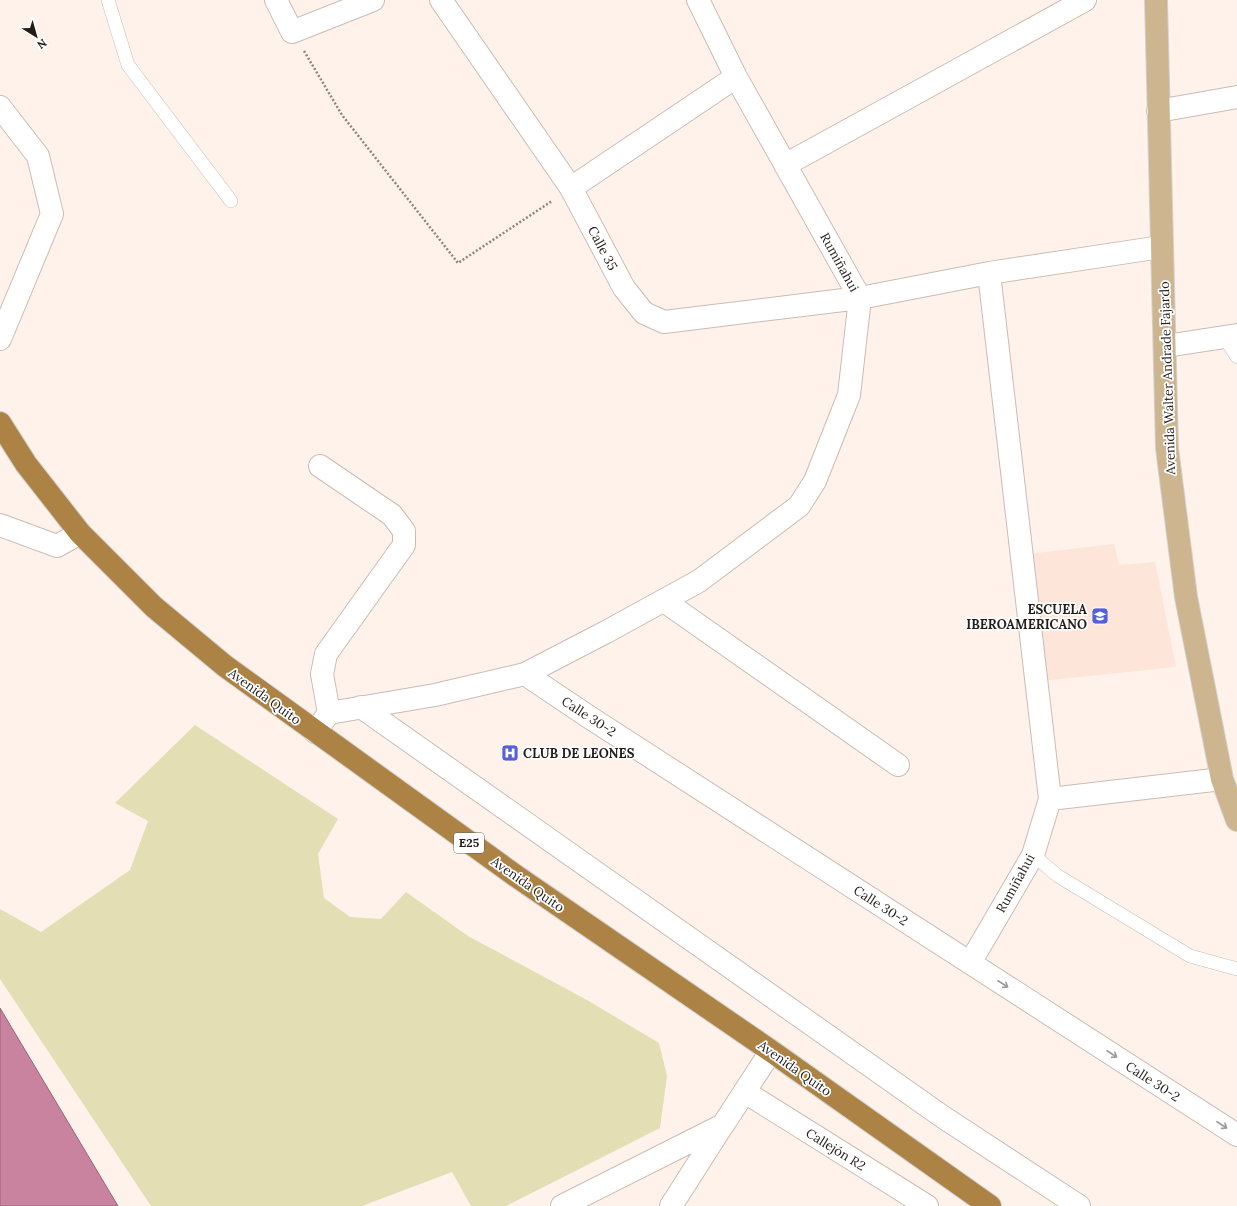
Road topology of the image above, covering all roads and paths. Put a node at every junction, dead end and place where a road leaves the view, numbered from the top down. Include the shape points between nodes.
1 (108, 0) edge
2 (276, 0) edge
3 (372, 0) edge
4 (441, 0) edge
5 (698, 0) edge
6 (1085, 0) edge
7 (1156, 0) edge
8 (292, 32) junction
9 (736, 77) junction
10 (1237, 97) edge
11 (0, 106) edge
12 (1158, 111) junction
13 (785, 164) junction
14 (571, 188) junction
15 (231, 201) dead end
16 (1161, 247) junction
17 (989, 273) junction
18 (860, 298) junction
19 (1231, 336) edge
20 (0, 338) edge
21 (1166, 346) junction
22 (1237, 357) edge
23 (0, 423) edge
24 (320, 466) dead end
25 (0, 525) edge
26 (80, 533) junction
27 (664, 601) junction
28 (526, 674) junction
29 (361, 707) junction
30 (329, 713) junction
31 (315, 732) junction
32 (898, 765) dead end
33 (1222, 779) junction
34 (1050, 799) junction
35 (1237, 820) edge
36 (1033, 855) junction
37 (970, 963) junction
38 (1237, 969) edge
39 (771, 1051) junction
40 (745, 1092) junction
41 (723, 1126) junction
42 (1237, 1135) edge
43 (562, 1206) edge
44 (671, 1206) edge
45 (927, 1206) edge
46 (990, 1206) edge
47 (1079, 1206) edge

1 - 15 lane via 128,65
2 - 8 street
3 - 8 street
4 - 14 street, Calle 35
5 - 9 street, Rumiñahui
6 - 13 street
7 - 12 main road, Avenida Walter Andrade Fajardo
8 - 14 path via 342,115 458,263
9 - 13 street, Rumiñahui
9 - 14 street
10 - 12 street
11 - 20 street via 38,156 52,214
12 - 16 main road, Avenida Walter Andrade Fajardo
13 - 18 street, Rumiñahui
14 - 18 street, Calle 35 via 624,288 644,313 664,322
16 - 17 street, Rumiñahui
16 - 21 main road, Avenida Walter Andrade Fajardo
17 - 18 street, Rumiñahui
17 - 34 street
18 - 27 street via 849,395 815,481 799,506 699,581
19 - 21 street
19 - 22 lane
21 - 33 main road, Avenida Walter Andrade Fajardo via 1167,448 1186,597
23 - 26 highway, Avenida Quito / E25 via 26,464
24 - 30 street via 392,515 404,531 404,545 326,654 322,674
25 - 26 street via 57,546
26 - 31 highway, Avenida Quito / E25 via 154,607 224,666
27 - 28 street
27 - 32 street
28 - 29 street via 435,695
28 - 37 street, Calle 30-2
29 - 30 street
29 - 47 street via 943,1118
30 - 31 street
31 - 39 highway, Avenida Quito / E25 via 516,876
33 - 34 street
33 - 35 main road, Avenida Walter Andrade Fajardo
34 - 36 street, Rumiñahui
36 - 37 street, Rumiñahui
36 - 38 lane via 1058,876 1190,956
37 -> 42 street, Calle 30-2
39 - 40 street
39 - 46 highway, Avenida Quito / E25
40 - 41 street
40 - 45 street, Callejón R2
41 - 43 street
41 - 44 street

